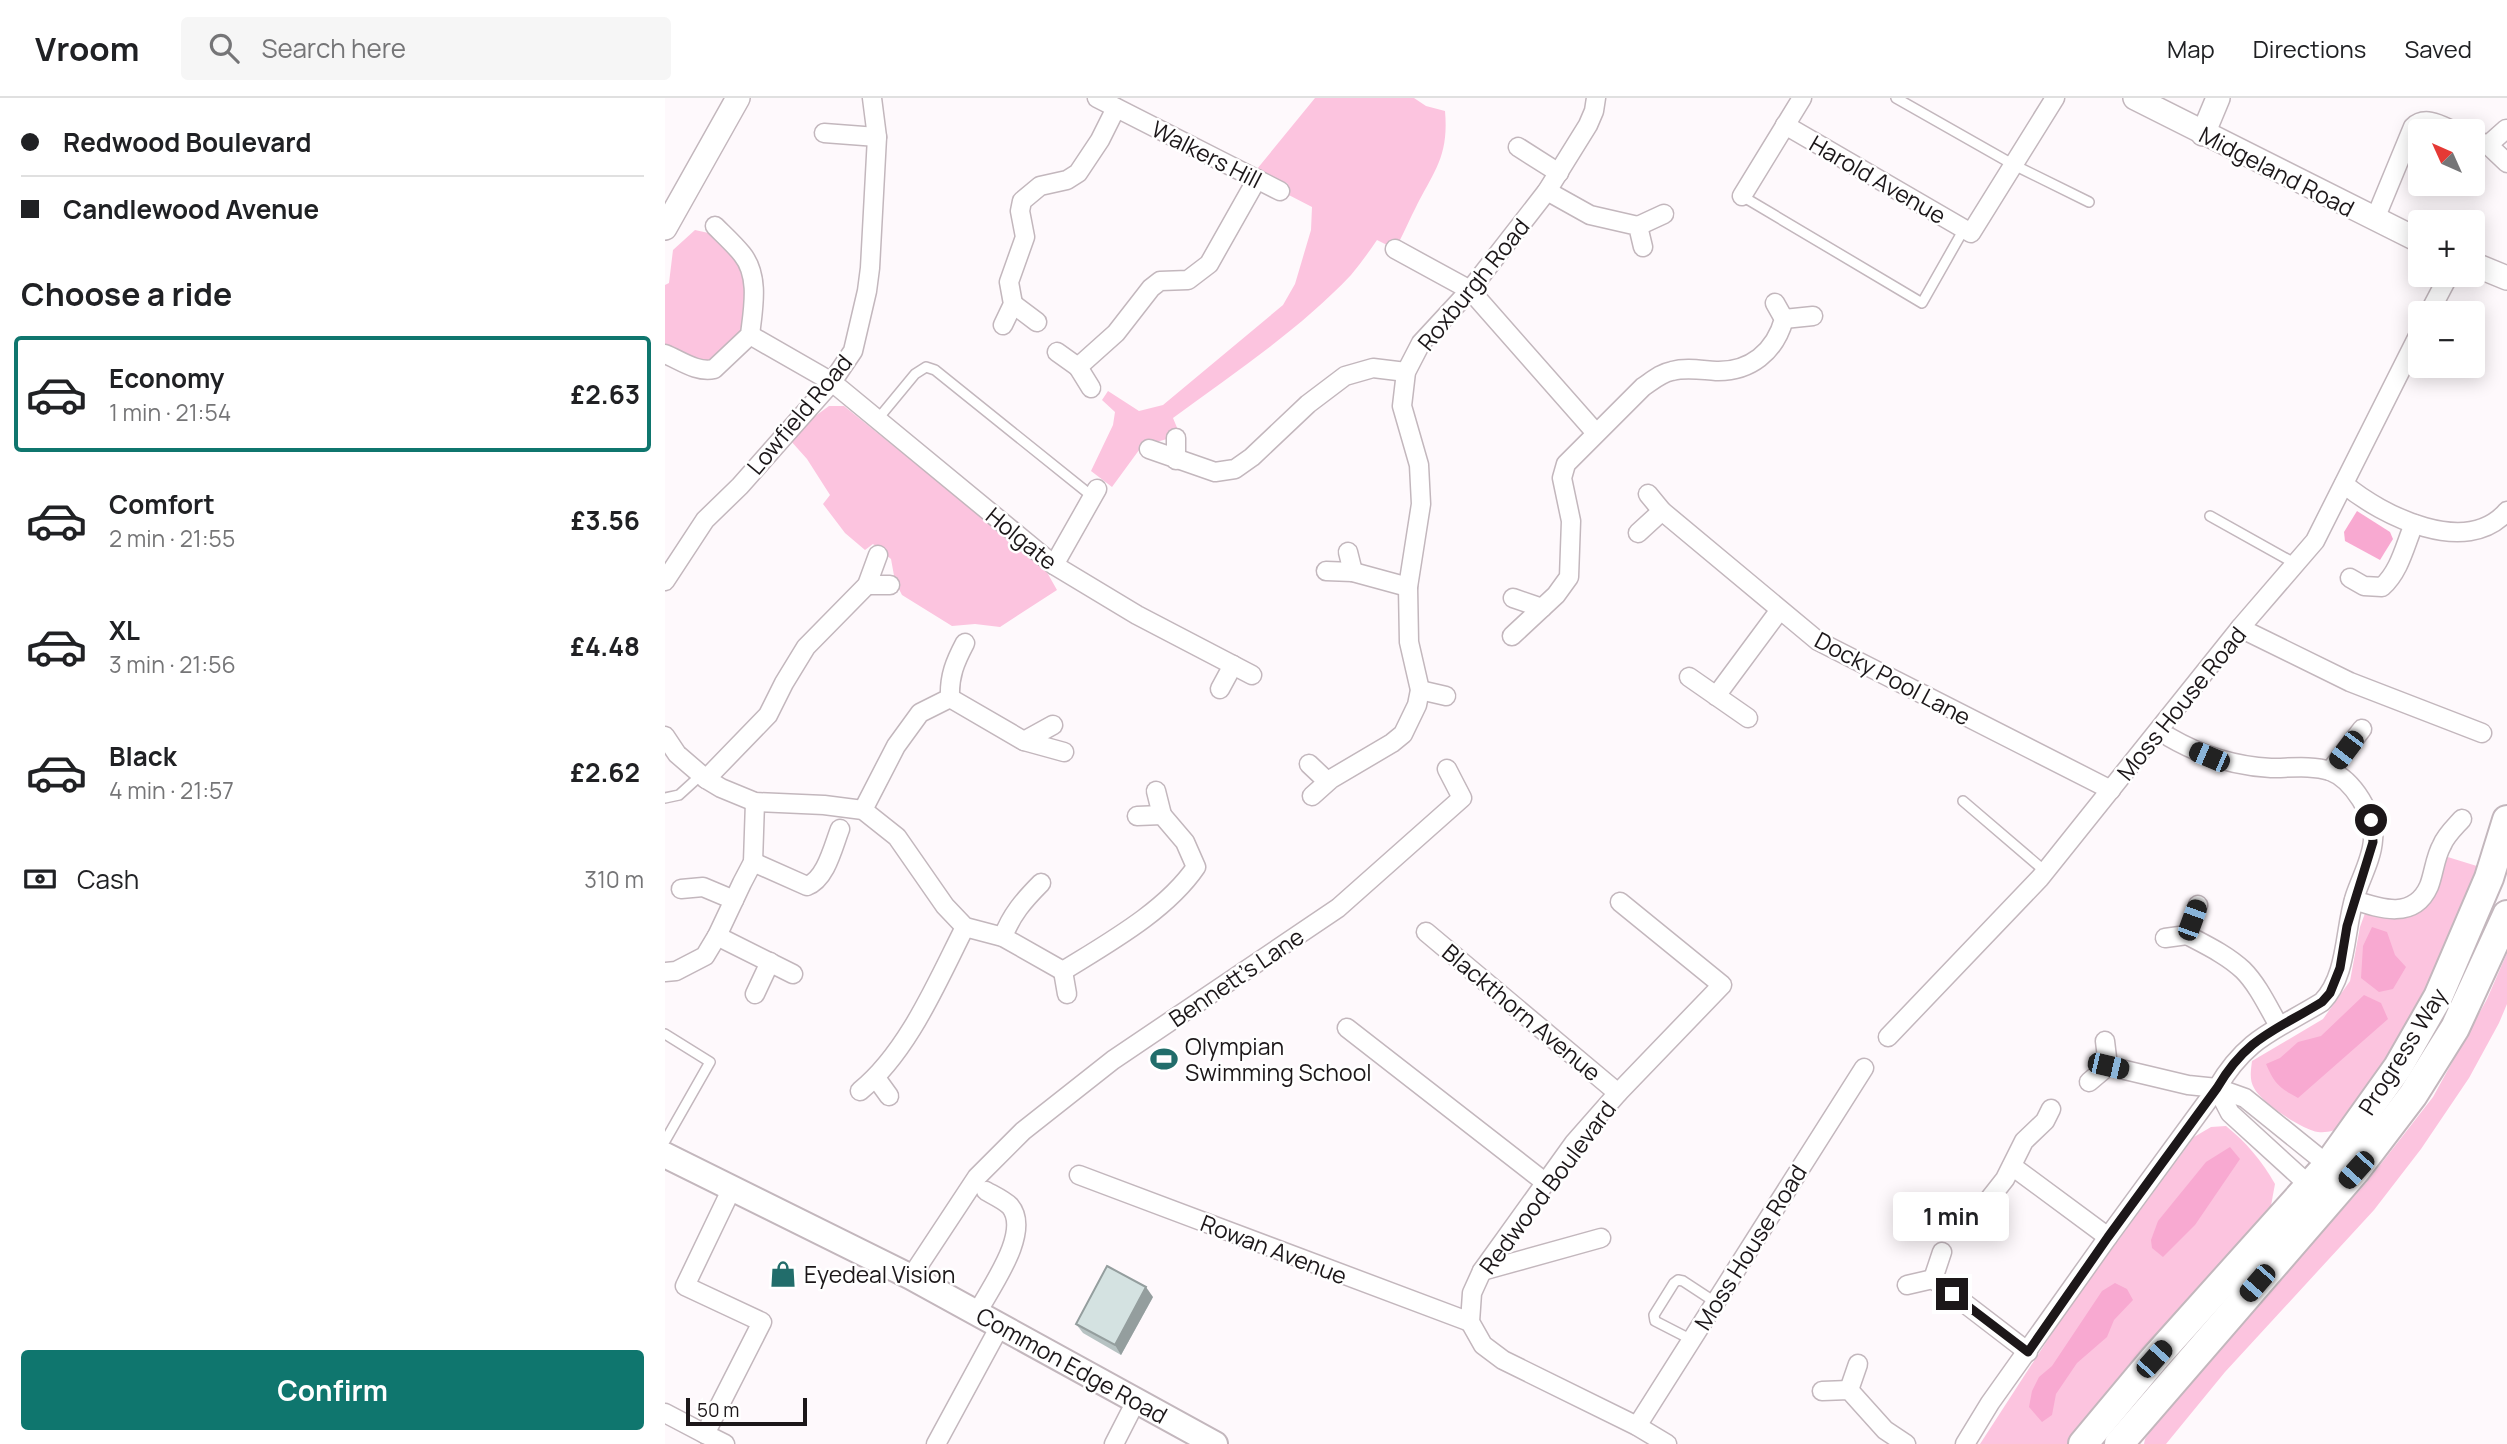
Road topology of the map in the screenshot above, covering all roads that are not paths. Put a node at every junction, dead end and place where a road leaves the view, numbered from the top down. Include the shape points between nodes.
1 (738, 98) edge
2 (872, 98) edge
3 (1097, 98) edge
4 (1596, 98) edge
5 (1802, 98) edge
6 (1896, 98) edge
7 (2055, 98) edge
8 (2135, 98) edge
9 (2218, 98) edge
10 (1115, 108) junction
11 (1785, 125) junction
12 (2506, 129) edge
13 (824, 133) dead end
14 (2203, 134) junction
15 (877, 137) junction
16 (2408, 137) edge
17 (2485, 140) edge
18 (1518, 146) dead end
19 (2485, 146) edge
20 (2507, 163) edge
21 (2014, 165) junction
22 (1559, 173) junction
23 (1257, 178) junction
24 (1280, 191) dead end
25 (1547, 191) junction
26 (1742, 196) joint
27 (2089, 202) dead end
28 (1664, 214) dead end
29 (2375, 219) junction
30 (715, 226) dead end
31 (1638, 226) junction
32 (665, 228) edge
33 (1967, 231) junction
34 (2408, 235) edge
35 (1643, 247) dead end
36 (1395, 249) dead end
37 (2485, 269) edge
38 (2507, 278) edge
39 (1470, 290) junction
40 (1775, 303) dead end
41 (1013, 304) junction
42 (1813, 316) dead end
43 (1784, 319) junction
44 (1037, 322) dead end
45 (1003, 325) dead end
46 (750, 335) junction
47 (1058, 352) dead end
48 (665, 354) edge
49 (2408, 356) edge
50 (1079, 367) junction
51 (1406, 372) junction
52 (832, 382) junction
53 (1091, 388) dead end
54 (877, 419) junction
55 (1596, 433) junction
56 (1176, 439) dead end
57 (1149, 449) dead end
58 (1176, 460) junction
59 (2344, 484) junction
60 (1095, 493) joint
61 (1647, 494) dead end
62 (1661, 511) junction
63 (2210, 516) dead end
64 (2504, 520) edge
65 (2414, 524) junction
66 (1638, 533) dead end
67 (1347, 552) dead end
68 (878, 555) dead end
69 (2296, 564) junction
70 (1054, 565) junction
71 (668, 569) edge
72 (1327, 571) dead end
73 (1353, 572) junction
74 (2350, 579) dead end
75 (867, 584) junction
76 (890, 585) dead end
77 (1408, 587) junction
78 (1513, 598) dead end
79 (1542, 608) junction
80 (1779, 611) junction
81 (2240, 628) junction
82 (1512, 636) dead end
83 (965, 643) dead end
84 (1233, 665) junction
85 (1252, 675) dead end
86 (1689, 677) dead end
87 (1220, 689) dead end
88 (1420, 690) junction
89 (1446, 696) dead end
90 (1716, 696) junction
91 (950, 698) junction
92 (1748, 718) dead end
93 (1053, 725) dead end
94 (2362, 729) dead end
95 (2482, 733) dead end
96 (665, 736) edge
97 (2169, 737) dead end
98 (1024, 741) junction
99 (1064, 752) dead end
100 (1309, 764) dead end
101 (1447, 769) dead end
102 (2330, 771) junction
103 (703, 777) junction
104 (1327, 781) junction
105 (2111, 790) junction
106 (1156, 791) dead end
107 (1312, 796) dead end
108 (665, 798) edge
109 (1963, 801) dead end
110 (755, 802) junction
111 (863, 810) junction
112 (1162, 815) junction
113 (1137, 816) dead end
114 (2462, 819) dead end
115 (2507, 820) edge
116 (840, 828) dead end
117 (753, 862) junction
118 (2046, 872) junction
119 (1041, 883) dead end
120 (681, 889) dead end
121 (2354, 900) junction
122 (734, 901) junction
123 (1620, 902) dead end
124 (2197, 905) dead end
125 (2507, 915) edge
126 (965, 927) junction
127 (1426, 932) dead end
128 (2187, 935) junction
129 (717, 936) junction
130 (1003, 937) junction
131 (2165, 938) dead end
132 (770, 962) junction
133 (1063, 971) junction
134 (665, 972) edge
135 (793, 974) dead end
136 (755, 994) dead end
137 (1067, 994) dead end
138 (2279, 1026) junction
139 (1347, 1028) dead end
140 (665, 1034) edge
141 (1888, 1037) dead end
142 (2105, 1041) dead end
143 (2108, 1066) junction
144 (1864, 1068) dead end
145 (876, 1078) junction
146 (2089, 1082) dead end
147 (2217, 1088) junction
148 (860, 1091) dead end
149 (1618, 1093) junction
150 (889, 1096) dead end
151 (2051, 1109) dead end
152 (665, 1141) edge
153 (665, 1155) edge
154 (2012, 1166) junction
155 (1079, 1175) dead end
156 (1546, 1183) junction
157 (2316, 1183) junction
158 (732, 1188) junction
159 (986, 1191) dead end
160 (1983, 1207) dead end
161 (2108, 1237) junction
162 (1601, 1238) dead end
163 (1942, 1252) dead end
164 (1482, 1271) junction
165 (911, 1277) junction
166 (1933, 1279) junction
167 (1907, 1285) dead end
168 (1715, 1302) junction
169 (977, 1313) junction
170 (1470, 1322) junction
171 (1000, 1326) junction
172 (1692, 1340) junction
173 (2028, 1352) junction
174 (1858, 1364) dead end
175 (1849, 1390) junction
176 (1822, 1391) dead end
177 (1136, 1401) junction
178 (665, 1413) edge
179 (1637, 1426) junction
180 (705, 1434) junction
181 (725, 1444) edge
182 (936, 1444) edge
183 (1114, 1444) edge
184 (1215, 1444) edge
185 (1667, 1444) edge
186 (1906, 1444) edge
187 (1965, 1444) edge
188 (2083, 1444) edge
189 (2119, 1444) edge

1 - 32 street
2 - 15 street, Lowfield Road
3 - 10 street, Walkers Hill
4 - 22 street, Roxburgh Road via 1588,125
5 - 11 street
6 - 21 lane
7 - 21 street
8 - 14 street, Midgeland Road
9 - 14 street
10 - 23 street, Walkers Hill
10 - 41 street via 1078,173 1040,186 1022,201 1025,237 1009,282
11 - 26 street
11 - 33 street, Harold Avenue
12 - 17 street
13 - 15 street
14 - 29 street, Midgeland Road
15 - 52 street, Lowfield Road via 867,292 853,351
16 - 29 street
18 - 22 street
19 - 20 street
21 - 27 lane
21 - 33 street
22 - 25 street, Roxburgh Road
23 - 24 street, Walkers Hill
23 - 50 street via 1209,264 1188,279 1160,281 1151,288 1116,333
25 - 31 street via 1583,213
25 - 39 street, Roxburgh Road
26 - 33 lane via 1922,303
28 - 31 street
29 - 34 street, Midgeland Road
30 - 46 street via 744,256 753,279
31 - 35 street
36 - 39 street
37 - 38 street
39 - 51 street, Roxburgh Road via 1421,343
39 - 55 street
40 - 43 street
41 - 44 street
41 - 45 street
42 - 43 street
43 - 55 street via 1771,349 1748,366 1671,371 1643,387
46 - 48 street via 707,371
46 - 52 street, Holgate
47 - 50 street
49 - 59 street, Moss House Road
50 - 53 street
51 - 58 street via 1373,368 1345,376 1235,469 1215,472
51 - 77 street, Roxburgh Road via 1402,406 1419,465 1421,504
52 - 54 street, Holgate
52 - 71 street, Lowfield Road via 705,520
54 - 60 lane via 915,374 926,367 935,370
54 - 70 street, Holgate
55 - 79 street via 1563,471 1571,521 1569,577
56 - 58 street
57 - 58 street
59 - 65 street via 2378,509
59 - 69 street, Moss House Road via 2315,541
60 - 70 street
61 - 62 street, Docky Pool Lane
62 - 66 street
62 - 80 street, Docky Pool Lane
63 - 69 lane
64 - 65 street via 2446,533
65 - 74 street via 2396,570 2382,587
67 - 73 street
68 - 75 street
69 - 81 street, Moss House Road
70 - 84 street, Holgate
72 - 73 street
73 - 77 street
75 - 76 street
75 - 103 street via 806,647 768,715
77 - 88 street, Roxburgh Road via 1409,642
78 - 79 street
79 - 82 street
80 - 90 street
80 - 105 street, Docky Pool Lane via 1818,642
81 - 95 street via 2350,682
81 - 105 street, Moss House Road
83 - 91 street via 953,667
84 - 85 street, Holgate
84 - 87 street
86 - 90 street
88 - 89 street
88 - 104 street via 1403,734
90 - 92 street
91 - 98 street
91 - 111 street via 920,713 896,746
93 - 98 street
94 - 102 street
96 - 103 street
97 - 102 street via 2209,757 2267,768
98 - 99 street
100 - 104 street
101 - 165 street, Bennett's Lane via 1462,798 1338,908 1113,1060 1023,1131 977,1177
102 - 121 street via 2364,803 2374,830
103 - 108 lane via 679,795
103 - 110 street
104 - 107 street
105 - 118 street, Moss House Road
106 - 112 street
109 - 118 lane
110 - 111 street
110 - 117 street
111 - 126 street via 897,837
112 - 113 street
112 - 133 street via 1185,842 1196,867 1188,880 1145,917
114 - 121 street via 2441,845 2428,887 2416,904 2389,909
115 - 157 main road, Progress Way via 2489,878 2438,998 2398,1066
116 - 117 street via 816,883 807,886
117 - 122 street
118 - 141 street, Moss House Road
119 - 130 street via 1009,920
120 - 122 street via 702,887
121 - 138 street via 2330,993
122 - 129 street
123 - 149 street, Redwood Boulevard via 1723,985
124 - 128 street
125 - 157 main road, Progress Way via 2455,1028 2434,1062 2414,1074 2349,1163
126 - 130 street
126 - 145 street via 929,996
127 - 149 street, Blackthorn Avenue
128 - 131 street
128 - 138 street via 2242,970
129 - 132 street
129 - 134 street via 705,956
130 - 133 street
132 - 135 street
132 - 136 street
133 - 137 street
138 - 147 street via 2241,1054
139 - 156 street
140 - 152 lane via 710,1062
142 - 143 street
143 - 146 street
143 - 147 street
144 - 168 street, Moss House Road
145 - 148 street
145 - 150 street
147 - 157 street via 2229,1113
147 - 157 street via 2245,1098
147 - 161 street
149 - 156 street, Redwood Boulevard
151 - 154 street via 2024,1141
153 - 158 main road, Common Edge Road
154 - 160 street
154 - 161 street
155 - 170 street, Rowan Avenue
156 - 164 street, Redwood Boulevard
157 - 188 main road, Progress Way via 2154,1359
157 - 189 main road, Progress Way
158 - 165 main road, Common Edge Road
158 - 180 street via 685,1286 762,1322
159 - 169 street via 1009,1205 1016,1217 1017,1235
161 - 173 street
162 - 164 street
163 - 166 street
164 - 170 street, Redwood Boulevard via 1472,1293
165 - 169 main road, Common Edge Road
166 - 167 street
166 - 173 street
168 - 172 street, Moss House Road
168 - 172 lane via 1678,1280 1654,1315 1655,1321
169 - 171 main road, Common Edge Road
170 - 179 street via 1483,1345 1503,1360
171 - 177 main road, Common Edge Road
171 - 182 street
172 - 179 street, Moss House Road
173 - 187 street
174 - 175 street
175 - 176 street
175 - 186 street via 1885,1430
177 - 183 street
177 - 184 main road, Common Edge Road
178 - 180 street
179 - 185 street
180 - 181 street

